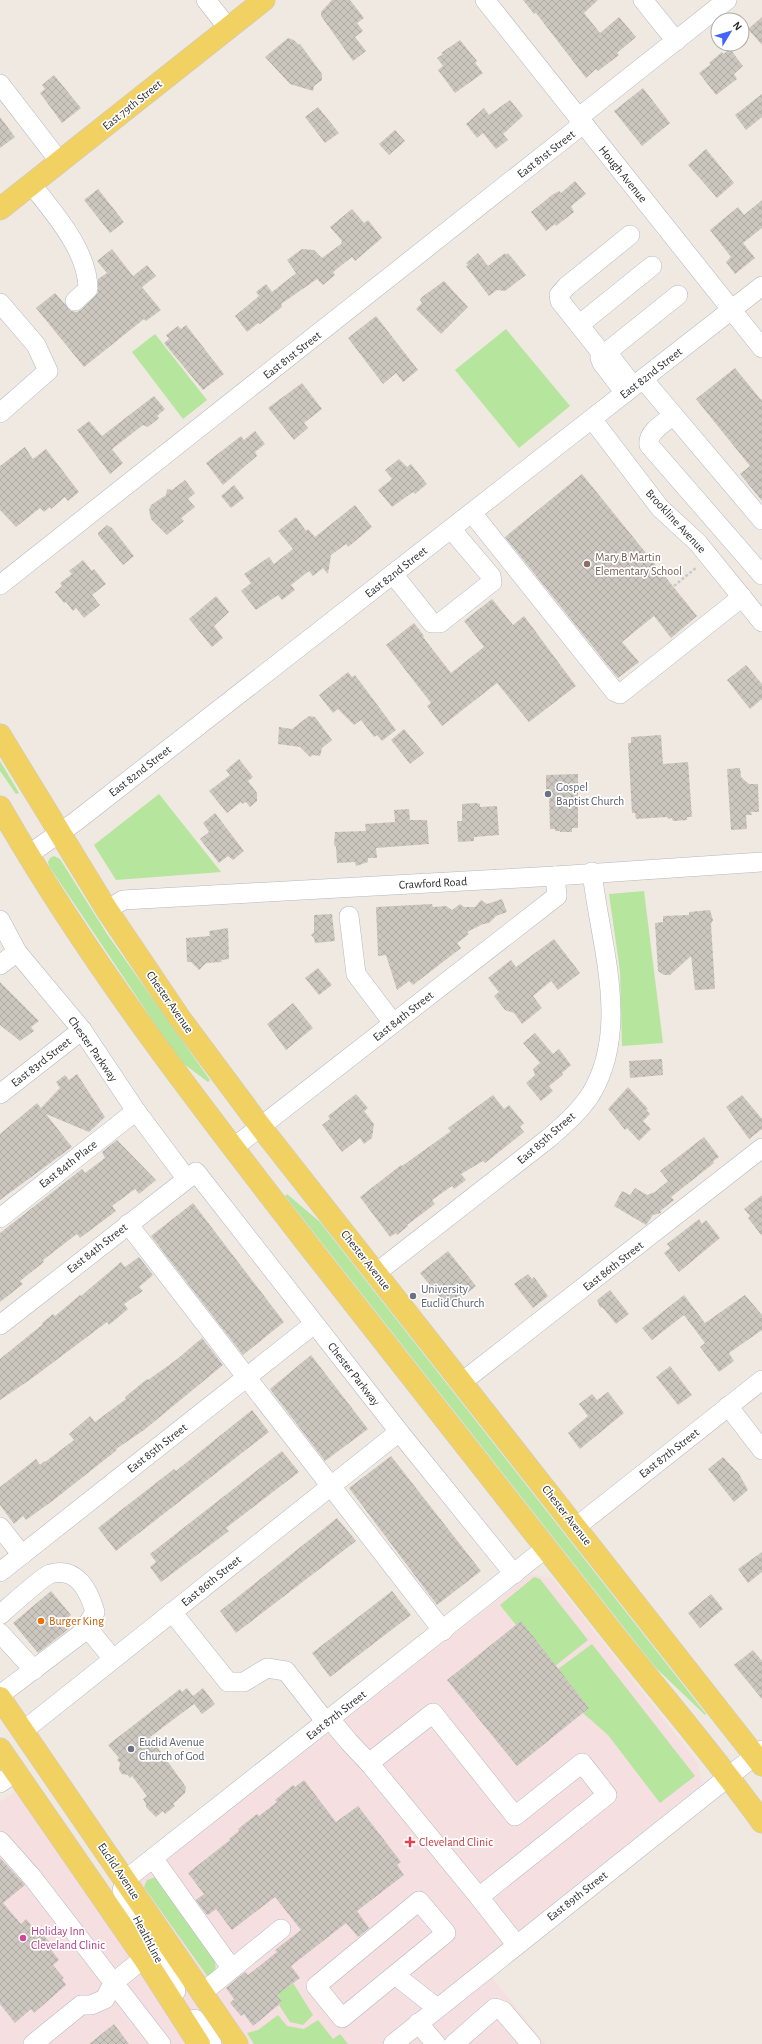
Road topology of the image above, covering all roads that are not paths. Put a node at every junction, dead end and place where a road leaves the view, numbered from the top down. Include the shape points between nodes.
1 (206, 0) edge
2 (264, 0) edge
3 (485, 0) edge
4 (643, 0) edge
5 (727, 0) edge
6 (228, 28) junction
7 (676, 41) junction
8 (0, 84) edge
9 (581, 121) junction
10 (60, 162) junction
11 (32, 185) junction
12 (0, 210) edge
13 (630, 235) dead end
14 (652, 266) dead end
15 (762, 286) edge
16 (678, 295) dead end
17 (75, 301) dead end
18 (0, 303) edge
19 (731, 310) junction
20 (579, 325) junction
21 (762, 348) edge
22 (605, 353) junction
23 (634, 386) junction
24 (0, 413) edge
25 (673, 416) junction
26 (592, 419) junction
27 (472, 513) junction
28 (762, 520) edge
29 (451, 528) junction
30 (393, 574) junction
31 (762, 574) edge
32 (0, 585) edge
33 (742, 597) junction
34 (762, 622) edge
35 (0, 735) edge
36 (0, 807) edge
37 (60, 834) junction
38 (28, 855) junction
39 (762, 862) edge
40 (592, 872) junction
41 (555, 876) junction
42 (107, 910) junction
43 (349, 916) dead end
44 (0, 920) edge
45 (17, 952) junction
46 (0, 965) edge
47 (393, 1023) junction
48 (82, 1030) junction
49 (0, 1094) edge
50 (136, 1111) junction
51 (260, 1126) junction
52 (233, 1148) junction
53 (762, 1148) edge
54 (191, 1175) junction
55 (0, 1218) edge
56 (128, 1224) junction
57 (376, 1273) junction
58 (314, 1324) junction
59 (0, 1325) edge
60 (246, 1378) junction
61 (762, 1380) edge
62 (462, 1382) junction
63 (728, 1406) junction
64 (399, 1432) junction
65 (762, 1450) edge
66 (331, 1486) junction
67 (0, 1527) edge
68 (576, 1527) junction
69 (546, 1548) junction
70 (22, 1555) junction
71 (0, 1572) edge
72 (514, 1574) junction
73 (172, 1612) junction
74 (0, 1615) edge
75 (86, 1626) junction
76 (443, 1631) junction
77 (0, 1633) edge
78 (113, 1659) junction
79 (34, 1670) junction
80 (0, 1696) edge
81 (328, 1721) junction
82 (23, 1731) junction
83 (0, 1749) edge
84 (760, 1757) edge
85 (369, 1763) junction
86 (729, 1776) junction
87 (8, 1777) edge
88 (85, 1822) junction
89 (762, 1822) edge
90 (0, 1841) edge
91 (153, 1858) junction
92 (125, 1880) junction
93 (479, 1897) junction
94 (281, 1929) dead end
95 (516, 1944) junction
96 (144, 1958) junction
97 (410, 1963) junction
98 (232, 1969) junction
99 (156, 1976) junction
100 (389, 1980) junction
101 (113, 1983) junction
102 (176, 1991) junction
103 (202, 1993) junction
104 (432, 2003) junction
105 (418, 2024) junction
106 (466, 2040) edge
107 (33, 2044) edge
108 (161, 2044) edge
109 (199, 2044) edge
110 (212, 2044) edge
111 (237, 2044) edge
112 (393, 2044) edge
113 (436, 2044) edge
114 (531, 2044) edge

1 - 6 street
2 - 6 main road, East 79th Street
3 - 9 street, Hough Avenue
4 - 7 street
5 - 7 street, East 81st Street
6 - 10 main road, East 79th Street
7 - 9 street, East 81st Street
8 - 10 street
9 - 19 street, Hough Avenue
9 - 32 street, East 81st Street
10 - 11 main road, East 79th Street
11 - 12 main road, East 79th Street
11 - 17 street via 69,232 85,272 88,289
13 - 20 street via 559,295 560,301
14 - 20 street
15 - 19 street, East 82nd Street
16 - 22 street
18 - 24 street via 36,345 48,371
19 - 21 street, Hough Avenue
19 - 23 street, East 82nd Street
20 - 22 street
22 - 23 street
23 - 25 street
23 - 26 street, East 82nd Street
25 - 28 street
25 - 31 street via 650,434 649,445
26 - 27 street, East 82nd Street
26 - 33 street, Brookline Avenue via 660,508 698,542
27 - 29 street, East 82nd Street
27 - 33 street via 615,692 620,694
29 - 30 street, East 82nd Street
29 - 30 street via 491,576 492,582 440,623 432,623
30 - 37 street, East 82nd Street
33 - 34 street, Brookline Avenue
35 - 37 main road, Chester Avenue
36 - 38 main road
37 - 38 street, East 82nd Street
37 - 42 main road, Chester Avenue
38 - 52 main road via 119,994
39 - 40 street, Crawford Road
40 - 41 street, Crawford Road
40 - 57 street, East 85th Street via 608,977 610,1008 606,1054 592,1092 575,1114 554,1134
41 - 42 street, Crawford Road via 123,900
41 - 47 street, East 84th Street via 557,896
42 - 51 main road, Chester Avenue via 179,1017
43 - 47 street via 356,974
44 - 45 street, Chester Parkway
45 - 46 street
45 - 48 street, Chester Parkway
47 - 51 street, East 84th Street
48 - 49 street, East 83rd Street
48 - 50 street, Chester Parkway
50 - 54 street, Chester Parkway
50 - 55 street, East 84th Place
51 - 52 street, East 84th Street
51 - 57 main road, Chester Avenue
52 - 69 main road
53 - 62 street, East 86th Street
54 - 56 street, East 84th Street
54 - 58 street, Chester Parkway
56 - 59 street, East 84th Street
56 - 60 street
57 - 62 main road, Chester Avenue
58 - 60 street, East 85th Street
58 - 64 street, Chester Parkway
60 - 66 street
60 - 70 street, East 85th Street
61 - 63 street, East 87th Street
62 - 68 main road, Chester Avenue
63 - 65 street
63 - 68 street, East 87th Street
64 - 66 street, East 86th Street
64 - 72 street, Chester Parkway
66 - 73 street, East 86th Street
66 - 76 street
67 - 70 street
68 - 84 main road, Chester Avenue
69 - 72 street, East 87th Street
69 - 86 main road
70 - 71 street, East 85th Street
72 - 76 street, East 87th Street
73 - 78 street, East 86th Street
73 - 81 street via 228,1682 244,1682 267,1668 286,1670
74 - 75 street via 49,1574 65,1573 79,1579 91,1598 95,1612
75 - 78 street
75 - 79 street via 82,1633
76 - 81 street, East 87th Street
77 - 79 street
78 - 82 street, East 86th Street
79 - 80 street
80 - 82 main road, Euclid Avenue
81 - 85 street
81 - 91 street, East 87th Street
82 - 88 main road, Euclid Avenue
83 - 87 main road
84 - 86 street, East 89th Street
85 - 93 street
85 - 93 street via 432,1713 515,1816 582,1763 607,1795
86 - 89 main road
86 - 95 street, East 89th Street
87 - 96 main road
88 - 92 main road, Euclid Avenue
88 - 102 street, HealthLine
90 - 101 street via 32,1877
91 - 92 street, East 87th Street
91 - 98 street
92 - 103 main road, Euclid Avenue
93 - 95 street
94 - 98 street
95 - 104 street, East 89th Street
96 - 99 main road
96 - 101 street
97 - 100 street
97 - 100 street via 446,1933 419,1901 316,1986 342,2018
97 - 104 street
98 - 103 street
99 - 102 street, HealthLine
99 - 109 main road
100 - 104 street
101 - 107 street via 106,1999 81,2005
101 - 108 street
102 - 110 street, HealthLine
103 - 111 main road, Euclid Avenue
104 - 105 street, East 89th Street
105 - 112 street, East 89th Street
105 - 113 street
106 - 114 street via 495,2008 503,2011

